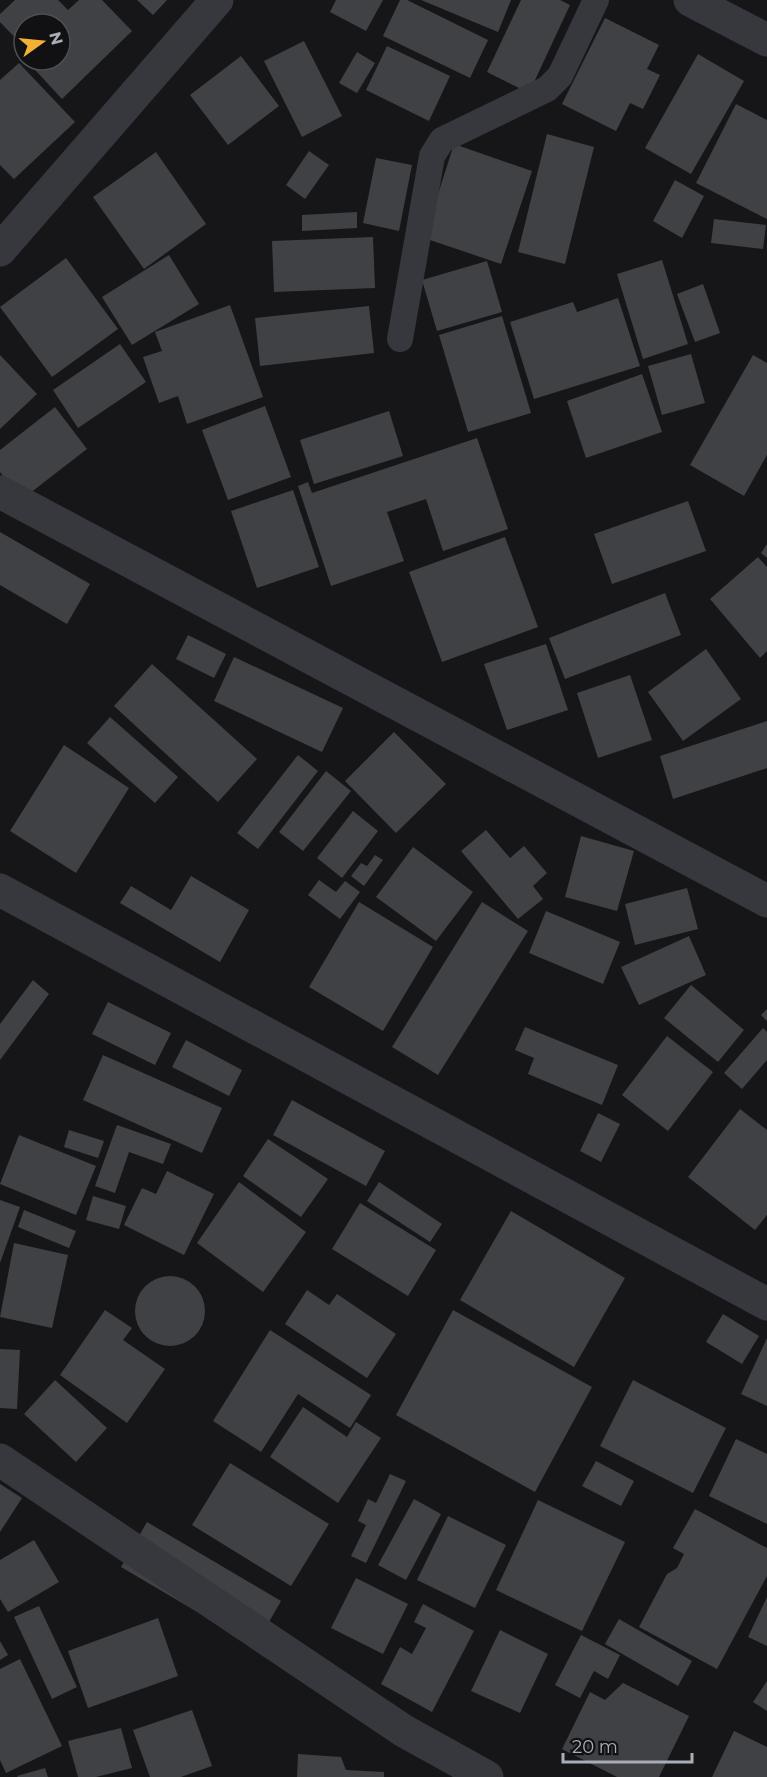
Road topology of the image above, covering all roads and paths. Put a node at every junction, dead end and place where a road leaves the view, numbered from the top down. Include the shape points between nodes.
1 (217, 0) edge
2 (596, 0) edge
3 (690, 0) edge
4 (767, 40) edge
5 (0, 250) edge
6 (400, 339) dead end
7 (0, 492) edge
8 (0, 890) edge
9 (767, 901) edge
10 (767, 1304) edge
11 (0, 1460) edge
12 (487, 1777) edge

1 - 5 street
2 - 6 lane via 560,76 547,89 442,140 432,156
3 - 4 street
7 - 9 street
8 - 10 street
11 - 12 street via 404,1731

